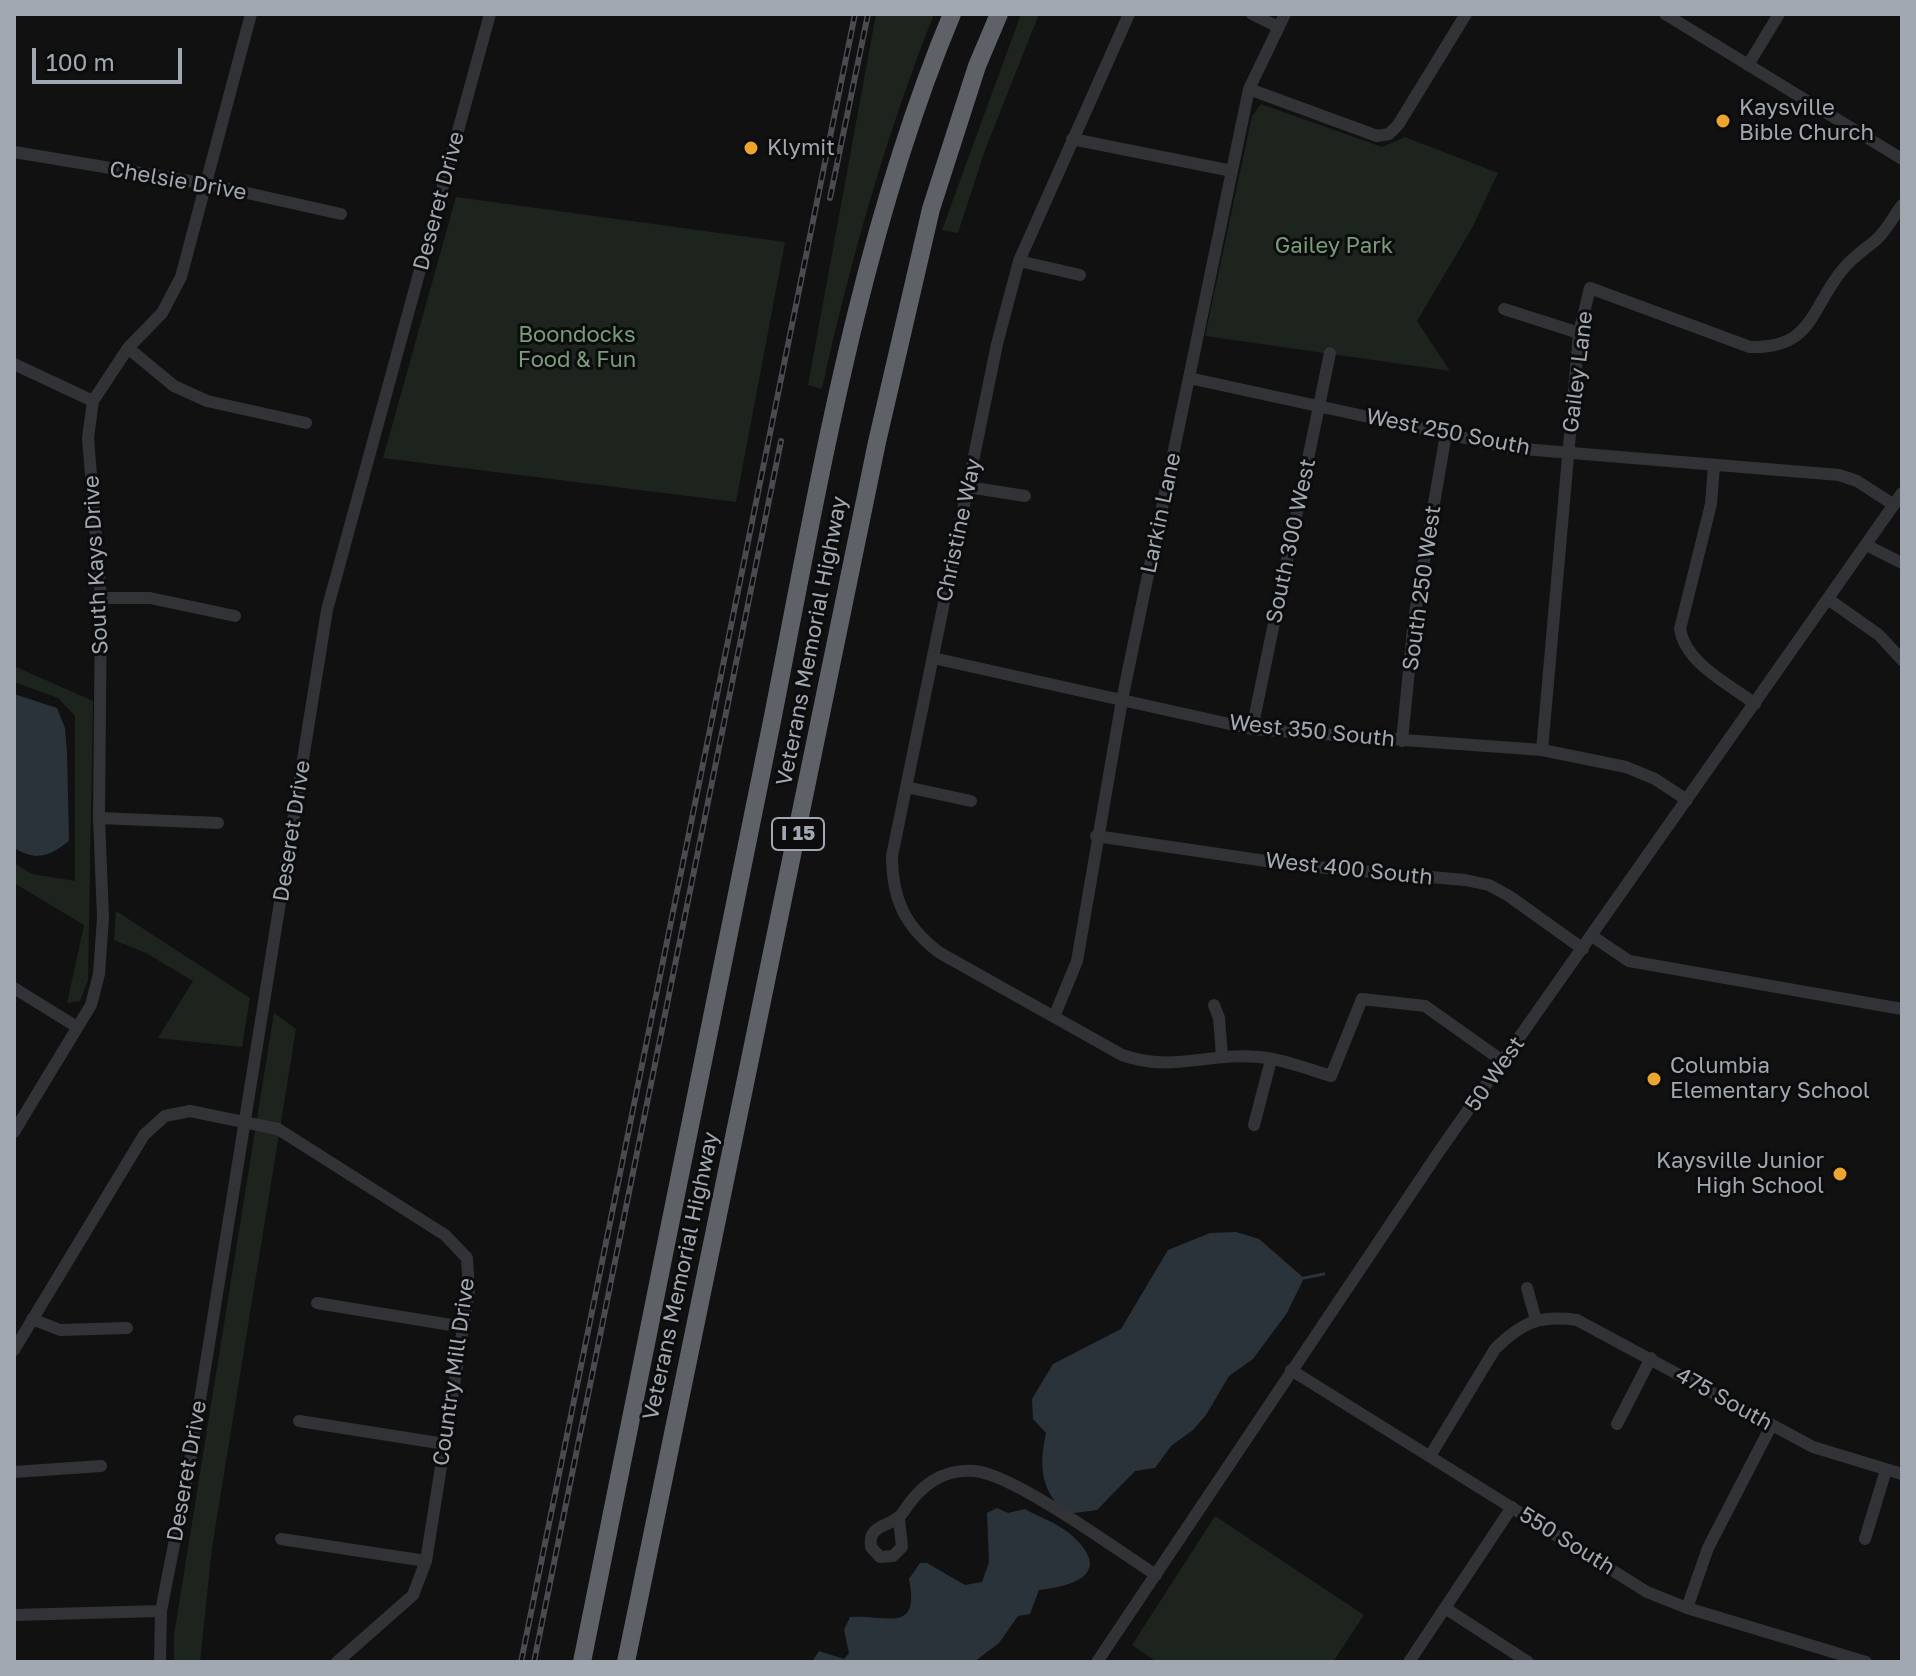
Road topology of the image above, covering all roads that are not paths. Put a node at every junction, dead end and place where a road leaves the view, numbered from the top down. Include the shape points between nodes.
1 (251, 14) edge
2 (490, 14) edge
3 (952, 14) edge
4 (999, 14) edge
5 (1129, 14) edge
6 (1252, 14) edge
7 (1285, 14) edge
8 (1466, 14) edge
9 (1665, 14) edge
10 (1779, 14) edge
11 (1278, 27) junction
12 (1748, 65) junction
13 (1249, 89) junction
14 (1072, 139) junction
15 (14, 152) edge
16 (1902, 159) edge
17 (1232, 171) junction
18 (207, 184) junction
19 (1902, 205) edge
20 (341, 214) dead end
21 (1019, 261) junction
22 (1080, 275) dead end
23 (1504, 309) dead end
24 (1579, 333) junction
25 (128, 348) junction
26 (1330, 353) dead end
27 (14, 364) edge
28 (1189, 378) junction
29 (93, 401) junction
30 (1319, 406) junction
31 (306, 423) dead end
32 (1446, 434) junction
33 (1568, 453) junction
34 (1714, 466) junction
35 (968, 487) junction
36 (1902, 493) edge
37 (1025, 496) dead end
38 (1894, 505) junction
39 (1866, 545) junction
40 (1902, 563) edge
41 (101, 598) junction
42 (1828, 599) junction
43 (235, 616) dead end
44 (933, 658) junction
45 (1902, 660) edge
46 (1122, 700) junction
47 (1755, 704) junction
48 (1252, 729) junction
49 (1402, 741) junction
50 (1542, 750) junction
51 (906, 787) junction
52 (1687, 800) junction
53 (971, 801) dead end
54 (99, 818) junction
55 (218, 823) dead end
56 (1096, 836) junction
57 (1592, 936) junction
58 (1583, 949) junction
59 (14, 988) edge
60 (1214, 1005) dead end
61 (1902, 1009) edge
62 (1054, 1017) junction
63 (77, 1027) junction
64 (1222, 1056) junction
65 (1271, 1060) junction
66 (1504, 1062) junction
67 (246, 1122) junction
68 (1254, 1125) dead end
69 (14, 1132) edge
70 (1527, 1288) dead end
71 (317, 1303) dead end
72 (32, 1319) junction
73 (1536, 1320) junction
74 (463, 1327) junction
75 (127, 1328) dead end
76 (14, 1350) edge
77 (1651, 1358) junction
78 (1291, 1370) junction
79 (299, 1421) dead end
80 (1617, 1424) dead end
81 (1771, 1426) junction
82 (445, 1444) junction
83 (1430, 1456) junction
84 (101, 1466) dead end
85 (1886, 1470) junction
86 (14, 1472) edge
87 (1902, 1474) edge
88 (1512, 1507) junction
89 (899, 1519) dead end
90 (281, 1539) dead end
91 (1865, 1539) dead end
92 (426, 1561) junction
93 (1156, 1575) junction
94 (1445, 1608) junction
95 (1687, 1608) junction
96 (161, 1611) junction
97 (14, 1615) edge
98 (160, 1662) edge
99 (337, 1662) edge
100 (582, 1662) edge
101 (626, 1662) edge
102 (1097, 1662) edge
103 (1409, 1662) edge
104 (1528, 1662) edge
105 (1866, 1662) edge

1 - 18 street, South Kays Drive
2 - 67 street, Deseret Drive via 327,610
3 - 100 highway, Veterans Memorial Highway / I 15 via 888,199 830,430
4 - 101 highway, Veterans Memorial Highway / I 15 via 931,209 877,442
5 - 14 street, Christine Way
6 - 11 street
7 - 11 street, Larkin Lane
8 - 13 street via 1389,134 1377,136
9 - 12 street
10 - 12 street
11 - 13 street, Larkin Lane
12 - 16 street
13 - 17 street, Larkin Lane
14 - 17 street
14 - 21 street, Christine Way
15 - 18 street, Chelsie Drive
17 - 28 street, Larkin Lane
18 - 20 street, Chelsie Drive
18 - 25 street, South Kays Drive via 181,277 162,313
19 - 24 street, Gailey Lane via 1878,239 1841,271 1803,332 1788,343 1750,347 1590,288
21 - 22 street
21 - 35 street, Christine Way
23 - 24 street
24 - 33 street, Gailey Lane
25 - 29 street, South Kays Drive
25 - 31 street via 174,386 207,401
26 - 30 street, South 300 West
27 - 29 street
28 - 30 street, West 250 South
28 - 46 street, Larkin Lane
29 - 41 street, South Kays Drive via 88,438
30 - 32 street, West 250 South
30 - 48 street, South 300 West
32 - 33 street, West 250 South
32 - 49 street, South 250 West via 1414,619
33 - 34 street, West 250 South
33 - 50 street, Gailey Lane
34 - 38 street, West 250 South via 1839,475
34 - 47 street via 1711,504 1680,629 1693,658
35 - 37 street
35 - 44 street, Christine Way
36 - 38 street, 50 West
38 - 39 street, 50 West
39 - 40 street
39 - 42 street, 50 West
41 - 43 street via 150,598
41 - 54 street, South Kays Drive
42 - 45 street via 1879,635
42 - 47 street, 50 West
44 - 46 street, West 350 South
44 - 51 street, Christine Way
46 - 48 street, West 350 South
46 - 56 street, Larkin Lane
47 - 52 street, 50 West
48 - 49 street, West 350 South
49 - 50 street, West 350 South
50 - 52 street, West 350 South via 1626,767
51 - 53 street
51 - 62 street, Christine Way via 892,856 892,878 905,919 940,953
52 - 57 street, 50 West
54 - 55 street
54 - 63 street, South Kays Drive via 99,974 91,1005
56 - 58 street, West 400 South via 1293,865 1489,885
56 - 62 street, Larkin Lane via 1077,961
57 - 58 street, 50 West
57 - 61 street via 1629,961
58 - 66 street, 50 West
59 - 63 street
60 - 64 street
62 - 64 street, Christine Way via 1143,1062 1185,1064
63 - 69 street, South Kays Drive
64 - 65 street, Christine Way
65 - 66 street, Christine Way via 1331,1076 1362,999 1425,1006
65 - 68 street
66 - 78 street, 50 West
67 - 72 street, Country Mill Drive via 190,1111 165,1116 144,1135
67 - 74 street, Country Mill Drive via 278,1129 445,1235 467,1258
67 - 96 street, Deseret Drive
70 - 73 street
71 - 74 street
72 - 75 street via 60,1330
72 - 76 street, Country Mill Drive
73 - 77 street, 475 South via 1577,1320
73 - 83 street via 1495,1349
74 - 82 street, Country Mill Drive
77 - 80 street
77 - 81 street, 475 South
78 - 83 street, 550 South
78 - 93 street, 50 West
79 - 82 street
81 - 85 street, 475 South via 1813,1447
81 - 95 street via 1708,1548
82 - 92 street, Country Mill Drive
83 - 88 street, 550 South
84 - 86 street
85 - 87 street, 475 South
85 - 91 street
88 - 94 street
88 - 95 street, 550 South via 1647,1592
89 - 93 street via 927,1484 945,1475 992,1474
90 - 92 street
92 - 99 street, Country Mill Drive via 413,1595
93 - 102 street, 50 West
94 - 103 street
94 - 104 street
95 - 105 street, 550 South
96 - 97 street
96 - 98 street, Deseret Drive

